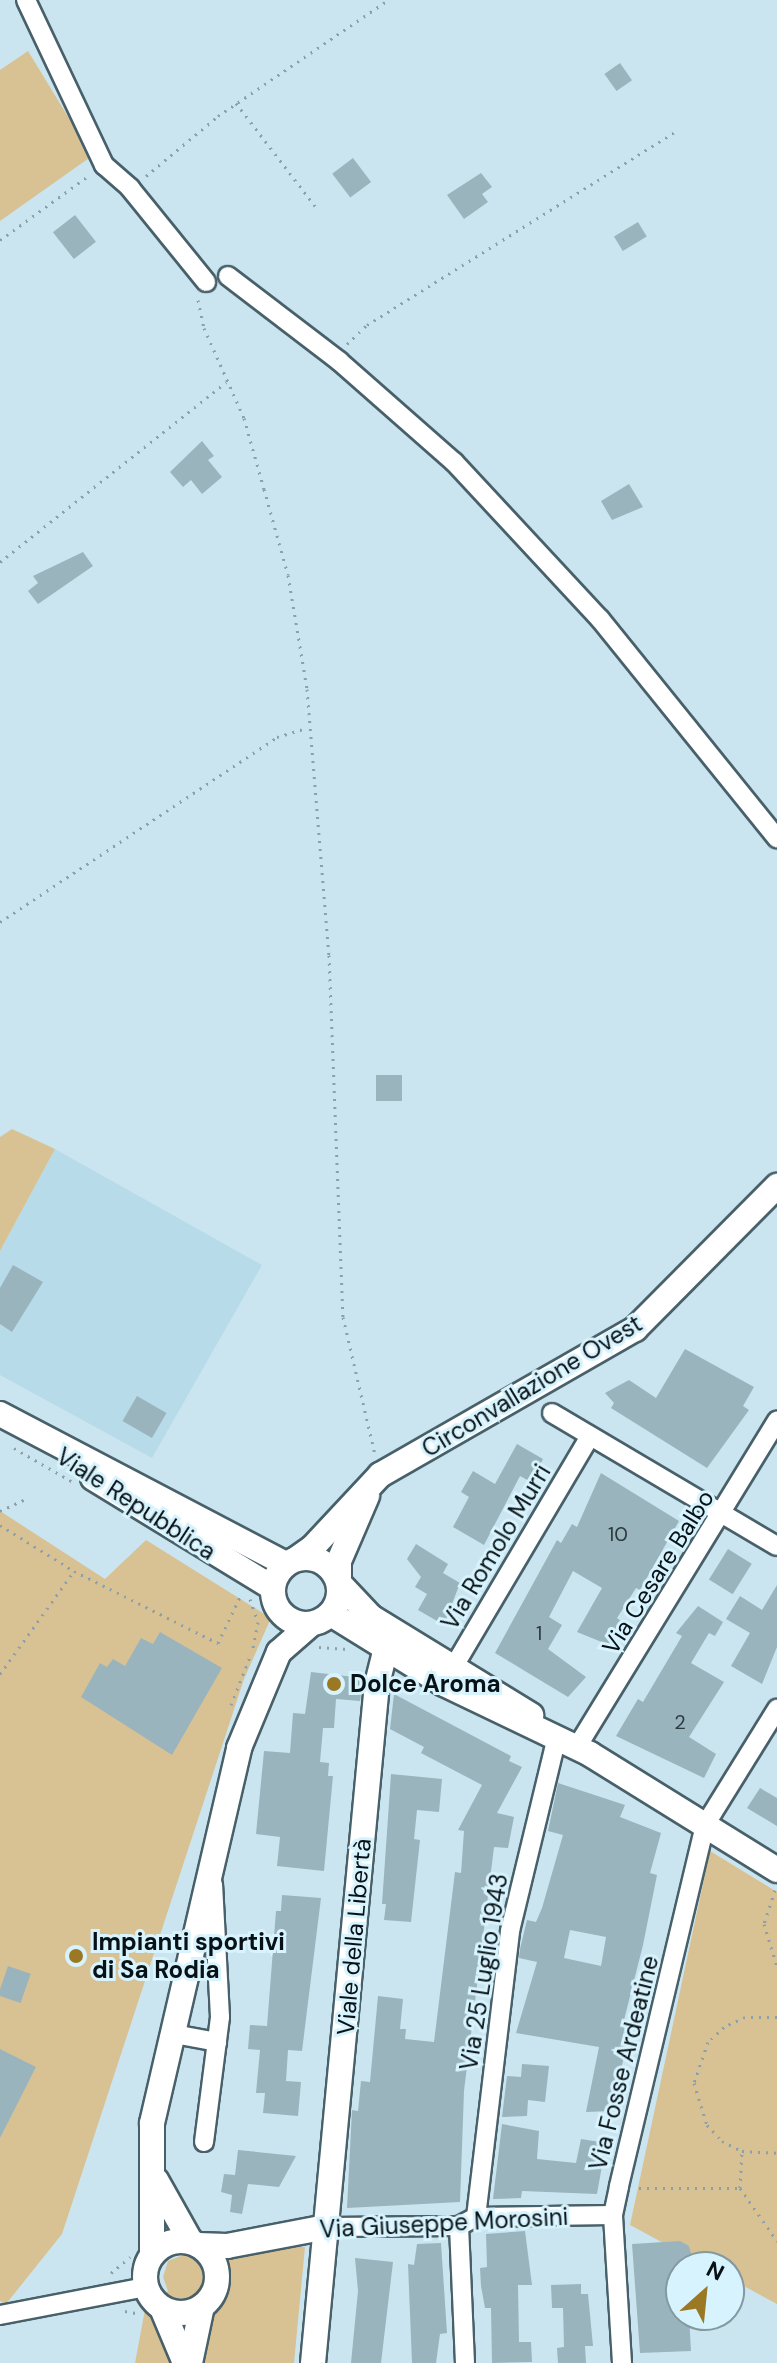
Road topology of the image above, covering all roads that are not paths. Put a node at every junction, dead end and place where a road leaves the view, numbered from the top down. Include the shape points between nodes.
1 (26, 0) edge
2 (228, 276) dead end
3 (206, 282) road end
4 (777, 838) edge
5 (777, 1186) edge
6 (552, 1413) dead end
7 (1, 1414) edge
8 (777, 1420) edge
9 (590, 1436) junction
10 (377, 1480) junction
11 (723, 1514) junction
12 (777, 1546) edge
13 (291, 1561) junction
14 (339, 1583) junction
15 (274, 1596) junction
16 (321, 1619) junction
17 (386, 1647) junction
18 (279, 1652) junction
19 (448, 1676) junction
20 (777, 1709) edge
21 (567, 1742) junction
22 (705, 1825) junction
23 (777, 1870) edge
24 (213, 1873) junction
25 (174, 2034) junction
26 (217, 2042) junction
27 (204, 2142) dead end
28 (150, 2166) junction
29 (613, 2215) junction
30 (467, 2221) junction
31 (327, 2227) junction
32 (275, 2235) junction
33 (194, 2244) junction
34 (152, 2254) junction
35 (217, 2279) junction
36 (146, 2287) junction
37 (202, 2306) junction
38 (162, 2308) junction
39 (0, 2315) edge
40 (188, 2363) edge
41 (313, 2363) edge
42 (465, 2363) edge
43 (622, 2363) edge

1 - 3 street via 104,165 130,188
2 - 4 street via 339,361 454,462 600,619
5 - 10 street, Circonvallazione Ovest via 635,1329
6 - 9 street
7 - 13 street, Viale Repubblica
7 - 15 street, Viale Repubblica
8 - 11 street, Via Cesare Balbo
9 - 11 street
9 - 19 street, Via Romolo Murri
10 - 13 street, Circonvallazione Ovest
10 - 14 street via 339,1561
11 - 12 street
11 - 21 street, Via Cesare Balbo
13 - 14 street via 318,1559
13 - 15 street
14 - 16 street
14 - 19 street via 371,1617
15 - 16 street via 290,1620
15 - 18 street
16 - 17 street
16 - 18 street
17 - 19 street
17 - 31 street, Viale della Libertà via 377,1684
18 - 24 street via 239,1748
19 - 21 street via 510,1719
20 - 22 street, Via Fosse Ardeatine
21 - 22 street
21 - 30 street, Via 25 Luglio 1943 via 510,1931
22 - 23 street
22 - 29 street, Via Fosse Ardeatine
24 - 25 street
24 - 26 street
25 - 26 street
25 - 28 street via 152,2123
26 - 27 street
28 - 33 street via 167,2207
28 - 34 street
29 - 30 street, Via Giuseppe Morosini
29 - 43 street, Via Fosse Ardeatine
30 - 31 street, Via Giuseppe Morosini
30 - 42 street, Via 25 Luglio 1943
31 - 32 street, Via Giuseppe Morosini
31 - 41 street, Viale della Libertà
32 - 33 street, Via Giuseppe Morosini via 227,2246
32 - 35 street, Via Giuseppe Morosini
33 - 34 street via 166,2243
33 - 35 street via 210,2256
34 - 36 street via 145,2270
35 - 37 street
36 - 38 street
36 - 39 street
37 - 38 street via 178,2313
37 - 40 street
38 - 40 street

